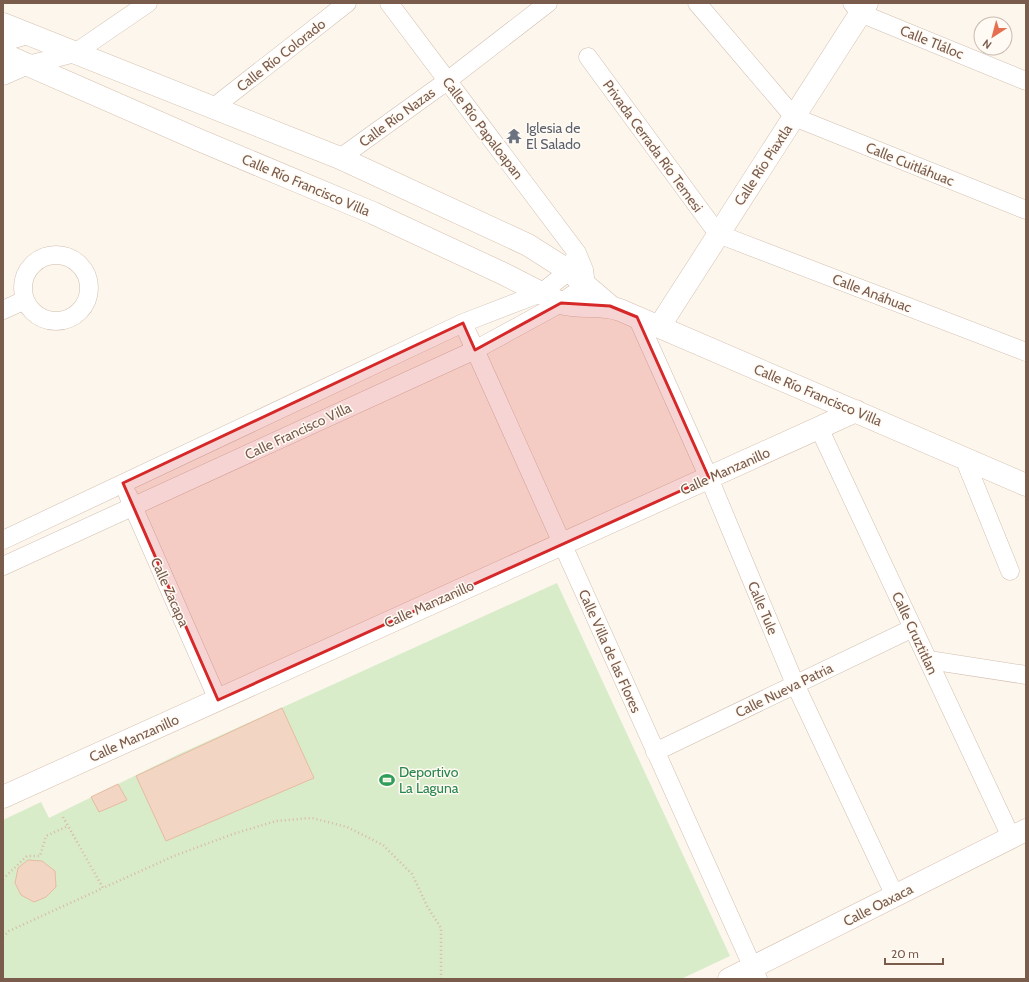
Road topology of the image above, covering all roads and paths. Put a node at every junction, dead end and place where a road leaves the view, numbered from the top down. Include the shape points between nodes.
1 (148, 3) edge
2 (347, 3) edge
3 (389, 3) edge
4 (548, 3) edge
5 (698, 3) edge
6 (860, 6) edge
7 (3, 24) edge
8 (31, 34) junction
9 (3, 42) edge
10 (75, 53) junction
11 (3, 54) edge
12 (588, 57) dead end
13 (28, 65) junction
14 (3, 76) edge
15 (448, 81) junction
16 (1026, 81) edge
17 (214, 107) junction
18 (794, 117) junction
19 (340, 158) junction
20 (1026, 210) edge
21 (718, 234) junction
22 (573, 262) junction
23 (586, 285) junction
24 (541, 293) junction
25 (25, 300) dead end
26 (561, 303) junction
27 (610, 306) junction
28 (3, 310) edge
29 (637, 317) junction
30 (463, 323) junction
31 (659, 326) junction
32 (475, 350) junction
33 (1026, 352) edge
34 (856, 411) junction
35 (819, 428) junction
36 (964, 458) junction
37 (709, 478) junction
38 (123, 483) junction
39 (1026, 485) edge
40 (133, 507) junction
41 (3, 540) edge
42 (562, 544) junction
43 (3, 566) edge
44 (1010, 571) dead end
45 (913, 628) junction
46 (928, 660) junction
47 (1026, 675) edge
48 (795, 684) junction
49 (218, 700) junction
50 (655, 752) junction
51 (3, 797) edge
52 (63, 817) dead end
53 (68, 826) junction
54 (1019, 834) edge
55 (3, 879) edge
56 (103, 888) junction
57 (895, 896) junction
58 (3, 937) edge
59 (755, 973) edge
60 (441, 979) edge
61 (730, 979) edge

1 - 10 street
2 - 17 street, Calle Río Colorado
3 - 15 street, Calle Río Papaloapan
4 - 15 street, Calle Río Nazas
5 - 18 street
6 - 16 street, Calle Tláloc
6 - 18 main road, Calle Río Piaxtla
7 - 8 main road, Calle Río Francisco Villa
8 - 9 street
8 - 10 main road, Calle Río Francisco Villa
10 - 13 street
10 - 17 main road, Calle Río Francisco Villa
11 - 13 main road, Calle Río Francisco Villa
12 - 21 street, Privada Cerrada Río Temesi
13 - 14 street
13 - 24 main road, Calle Río Francisco Villa via 373,213
15 - 19 street, Calle Río Nazas
15 - 22 street, Calle Río Papaloapan
17 - 19 main road, Calle Río Francisco Villa
18 - 20 street, Calle Cuitláhuac
18 - 21 main road, Calle Río Piaxtla
19 - 22 main road, Calle Río Francisco Villa via 528,245
21 - 31 main road, Calle Río Piaxtla
21 - 33 street, Calle Anáhuac
22 - 23 main road, Calle Río Francisco Villa
22 - 24 street, Calle Francisco Villa
23 - 26 street, Calle Francisco Villa
23 - 27 main road, Calle Río Francisco Villa
24 - 26 main road, Calle Río Francisco Villa
24 - 30 street, Calle Francisco Villa
25 - 28 street
26 - 27 main road, Calle Río Francisco Villa via 570,306
26 - 32 street, Calle Francisco Villa
27 - 29 main road, Calle Río Francisco Villa
29 - 31 main road, Calle Río Francisco Villa
29 - 37 street, Calle Tule
30 - 32 street, Calle Villa de las Flores
30 - 38 street, Calle Francisco Villa
31 - 34 main road, Calle Río Francisco Villa
32 - 40 street, Calle Francisco Villa
32 - 42 street, Calle Villa de las Flores
34 - 35 main road, Calle Manzanillo
34 - 36 main road, Calle Río Francisco Villa
35 - 37 main road, Calle Manzanillo
35 - 45 street, Calle Cruztitlan
36 - 39 main road, Calle Río Francisco Villa
36 - 44 street
37 - 42 main road, Calle Manzanillo
37 - 48 street, Calle Tule
38 - 40 street, Calle Zacapa
38 - 41 street, Calle Francisco Villa
40 - 43 street, Calle Francisco Villa
40 - 49 street, Calle Zacapa
42 - 49 main road, Calle Manzanillo
42 - 50 street, Calle Villa de las Flores
45 - 46 street, Calle Cruztitlan
45 - 48 street, Calle Nueva Patria
46 - 47 street
46 - 54 street, Calle Cruztitlan
48 - 50 street, Calle Nueva Patria
48 - 57 street, Calle Tule
49 - 51 main road, Calle Manzanillo
50 - 59 street, Calle Villa de las Flores
52 - 53 path
53 - 55 path via 46,836 40,856 27,856
53 - 56 path
54 - 57 main road, Calle Oaxaca
56 - 58 path via 9,931
56 - 60 path via 174,856 276,821 312,818 347,827 383,845 412,874 441,928
57 - 59 main road, Calle Oaxaca
59 - 61 main road, Calle Oaxaca

